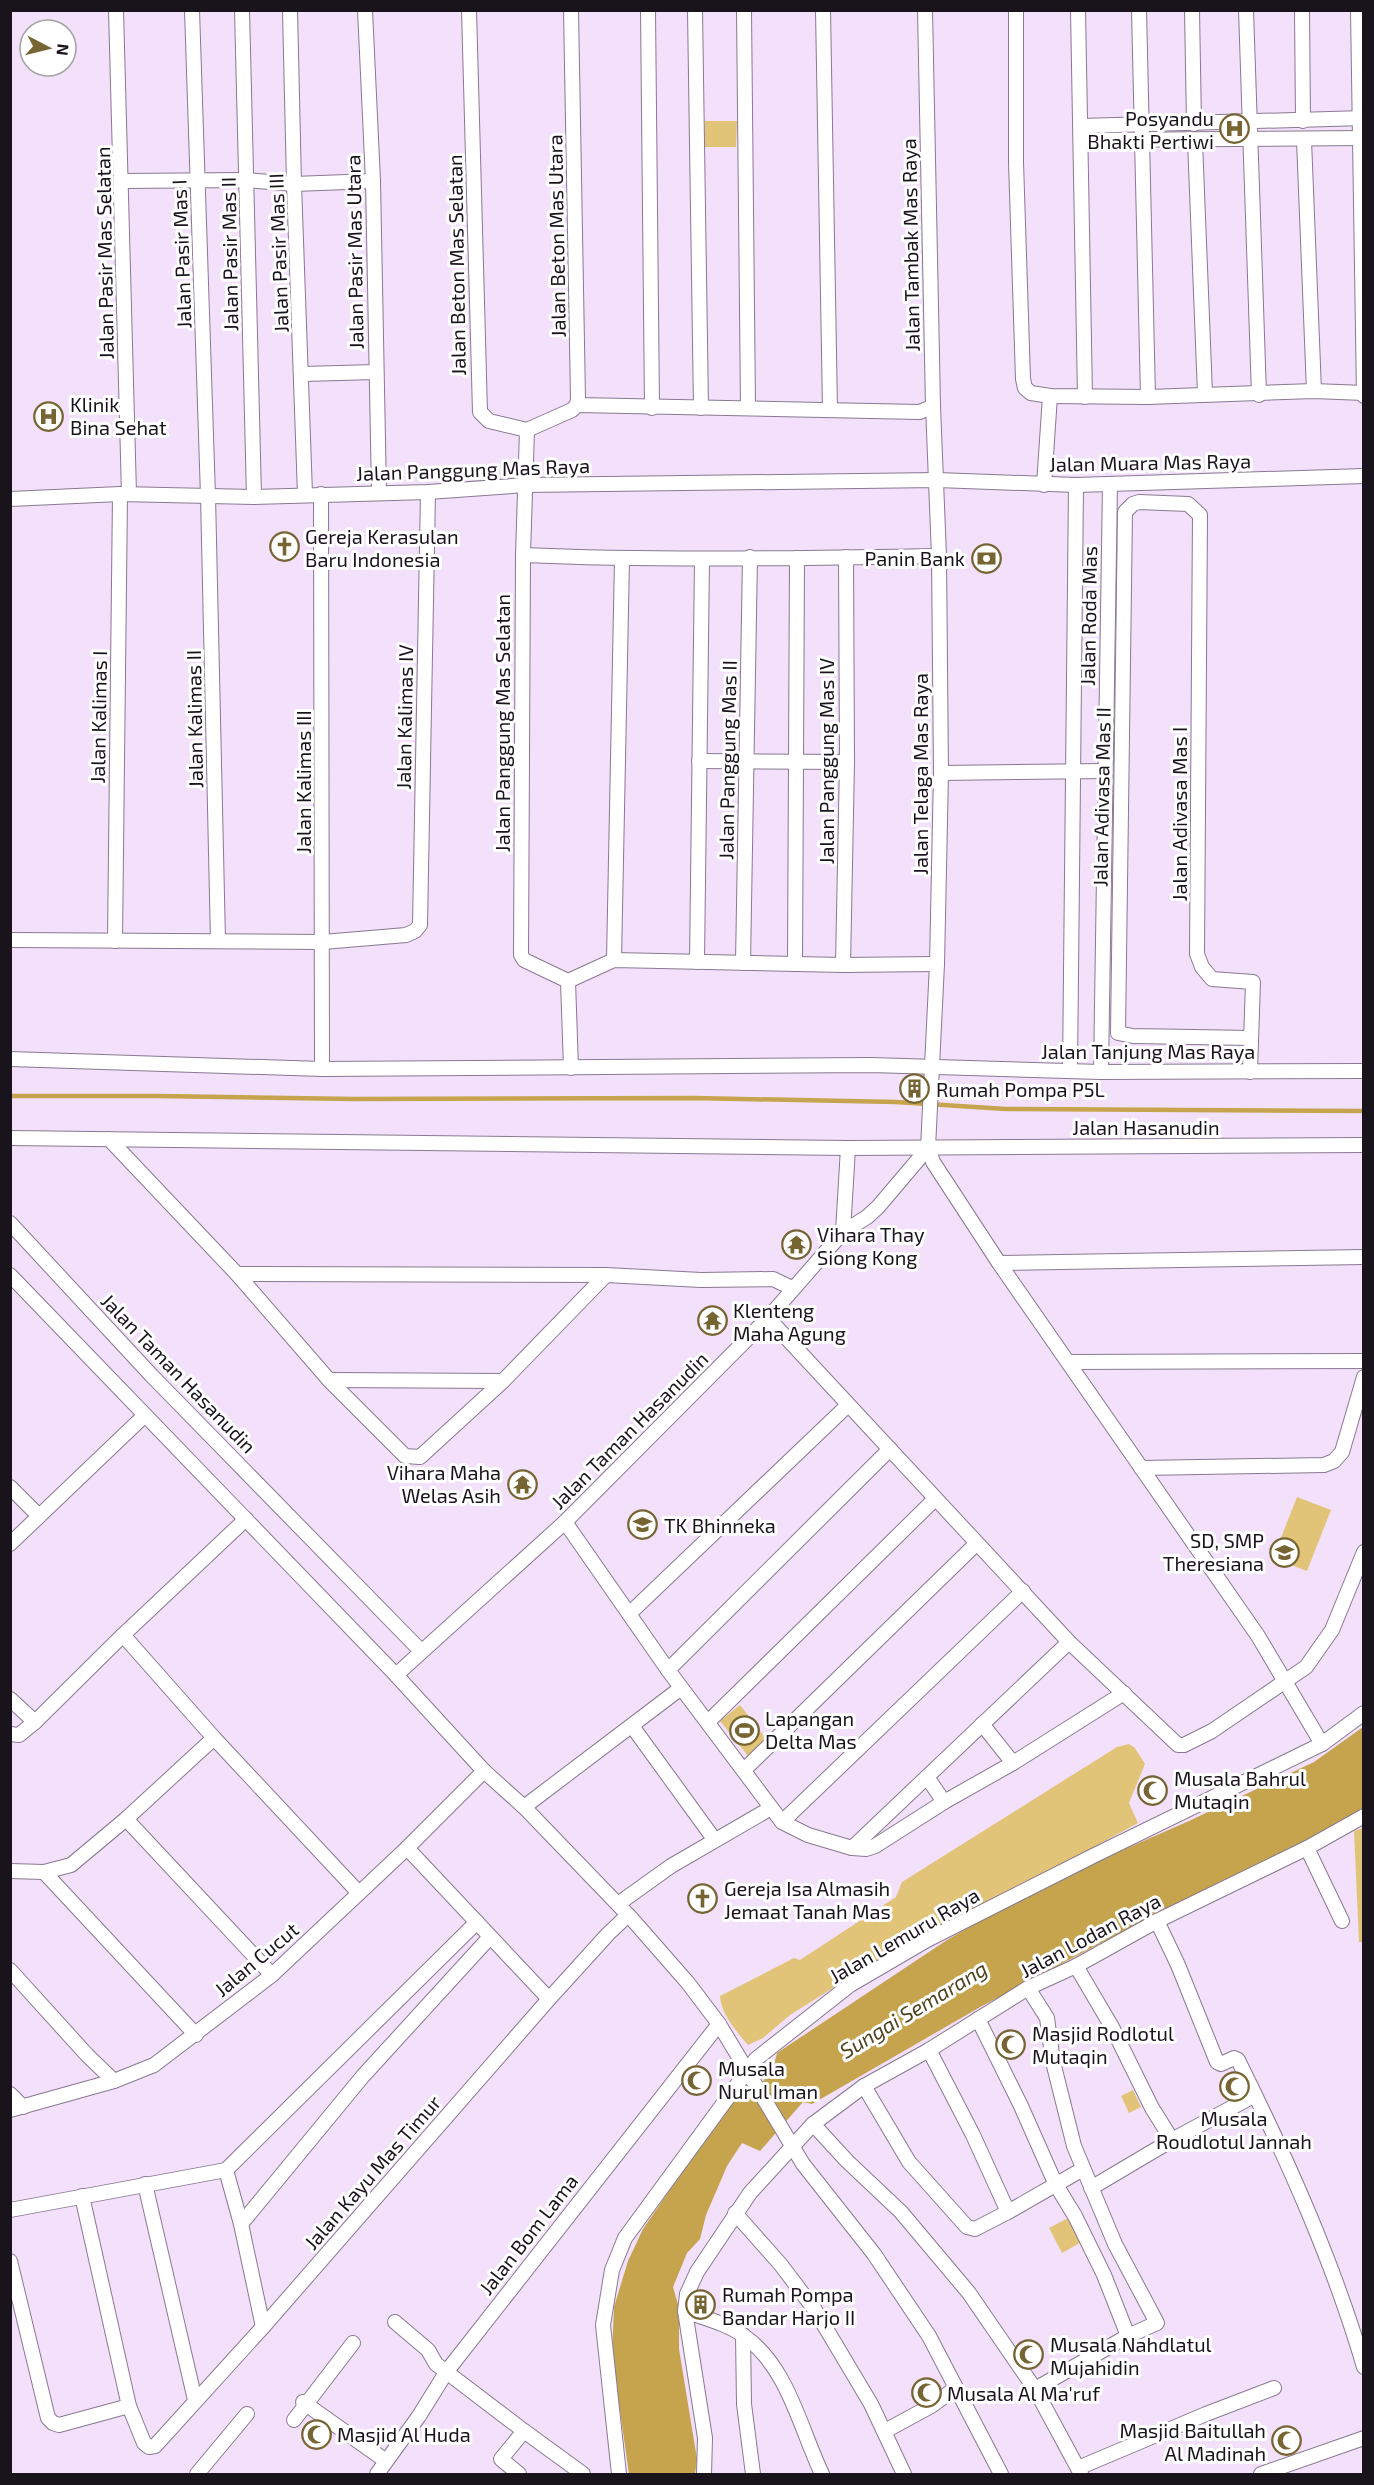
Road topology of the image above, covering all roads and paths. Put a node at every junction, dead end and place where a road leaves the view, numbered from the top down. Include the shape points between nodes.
1 (117, 10) edge
2 (192, 10) edge
3 (243, 10) edge
4 (290, 10) edge
5 (365, 10) edge
6 (469, 10) edge
7 (571, 10) edge
8 (648, 10) edge
9 (695, 10) edge
10 (744, 10) edge
11 (823, 10) edge
12 (926, 10) edge
13 (1016, 10) edge
14 (1078, 10) edge
15 (1139, 10) edge
16 (1192, 10) edge
17 (1246, 10) edge
18 (1302, 10) edge
19 (1358, 10) edge
20 (1362, 119) edge
21 (1303, 120) junction
22 (1252, 122) junction
23 (1194, 124) junction
24 (1081, 126) junction
25 (1141, 126) junction
26 (1252, 139) junction
27 (1362, 139) edge
28 (1081, 140) junction
29 (1304, 140) junction
30 (1195, 141) junction
31 (1141, 142) junction
32 (246, 180) junction
33 (122, 181) junction
34 (198, 181) junction
35 (373, 181) junction
36 (294, 184) junction
37 (376, 372) junction
38 (303, 374) junction
39 (1314, 391) junction
40 (1205, 394) junction
41 (1363, 394) edge
42 (1259, 395) junction
43 (1050, 396) junction
44 (1084, 397) junction
45 (1148, 397) junction
46 (577, 405) junction
47 (933, 406) junction
48 (652, 408) junction
49 (701, 408) junction
50 (748, 408) junction
51 (830, 410) junction
52 (527, 430) junction
53 (1364, 477) edge
54 (937, 480) junction
55 (1044, 484) junction
56 (1110, 484) junction
57 (526, 485) junction
58 (1076, 485) junction
59 (379, 492) junction
60 (428, 492) junction
61 (124, 494) junction
62 (305, 494) junction
63 (321, 494) junction
64 (208, 496) junction
65 (254, 497) junction
66 (10, 500) edge
67 (1200, 515) joint
68 (522, 555) junction
69 (939, 556) junction
70 (750, 557) junction
71 (846, 557) junction
72 (797, 558) junction
73 (622, 559) junction
74 (702, 560) junction
75 (699, 761) junction
76 (747, 762) junction
77 (795, 762) junction
78 (847, 762) junction
79 (1104, 771) junction
80 (1074, 772) junction
81 (941, 773) junction
82 (10, 940) edge
83 (115, 941) junction
84 (218, 941) junction
85 (322, 942) junction
86 (614, 960) junction
87 (696, 962) junction
88 (743, 963) junction
89 (795, 964) junction
90 (937, 964) junction
91 (843, 965) junction
92 (568, 981) junction
93 (1251, 1038) junction
94 (10, 1059) edge
95 (571, 1068) junction
96 (322, 1069) junction
97 (1070, 1071) junction
98 (1364, 1071) edge
99 (933, 1072) junction
100 (1101, 1072) junction
101 (1250, 1072) junction
102 (10, 1138) edge
103 (109, 1139) junction
104 (928, 1145) junction
105 (1364, 1145) edge
106 (848, 1149) junction
107 (10, 1223) edge
108 (843, 1232) junction
109 (1364, 1257) edge
110 (999, 1263) junction
111 (237, 1274) junction
112 (10, 1275) edge
113 (606, 1275) junction
114 (792, 1288) junction
115 (768, 1318) junction
116 (1068, 1362) junction
117 (1364, 1362) edge
118 (1364, 1377) edge
119 (330, 1380) junction
120 (503, 1381) junction
121 (848, 1404) junction
122 (144, 1416) junction
123 (890, 1449) junction
124 (1141, 1468) junction
125 (10, 1487) edge
126 (935, 1499) junction
127 (39, 1516) junction
128 (246, 1519) junction
129 (565, 1522) junction
130 (10, 1544) edge
131 (976, 1544) junction
132 (1364, 1552) edge
133 (1023, 1592) junction
134 (629, 1614) junction
135 (123, 1635) junction
136 (1069, 1642) junction
137 (421, 1652) junction
138 (668, 1670) junction
139 (396, 1675) junction
140 (1286, 1682) junction
141 (681, 1688) junction
142 (1124, 1693) junction
143 (10, 1699) edge
144 (1364, 1713) edge
145 (35, 1722) junction
146 (708, 1722) junction
147 (982, 1724) junction
148 (632, 1726) junction
149 (10, 1734) edge
150 (214, 1738) junction
151 (1322, 1744) junction
152 (1013, 1763) junction
153 (744, 1770) junction
154 (484, 1771) junction
155 (927, 1777) junction
156 (944, 1802) junction
157 (524, 1807) junction
158 (771, 1808) junction
159 (1364, 1816) edge
160 (126, 1819) junction
161 (782, 1822) junction
162 (714, 1839) junction
163 (407, 1848) junction
164 (852, 1848) junction
165 (1307, 1848) junction
166 (10, 1871) edge
167 (44, 1872) junction
168 (359, 1893) junction
169 (618, 1904) junction
170 (628, 1915) junction
171 (1157, 1921) junction
172 (1342, 1921) dead end
173 (477, 1922) junction
174 (490, 1937) junction
175 (1076, 1966) junction
176 (10, 1970) edge
177 (272, 1975) junction
178 (1028, 1988) junction
179 (549, 1999) junction
180 (978, 2019) junction
181 (719, 2024) junction
182 (196, 2035) junction
183 (928, 2050) junction
184 (748, 2074) junction
185 (114, 2080) junction
186 (864, 2086) junction
187 (10, 2094) edge
188 (1255, 2095) junction
189 (17, 2108) edge
190 (813, 2124) junction
191 (1172, 2140) junction
192 (788, 2141) junction
193 (1083, 2169) junction
194 (226, 2170) junction
195 (144, 2184) junction
196 (1056, 2185) junction
197 (1091, 2188) junction
198 (82, 2196) junction
199 (10, 2210) edge
200 (1008, 2212) junction
201 (735, 2213) junction
202 (241, 2224) junction
203 (10, 2261) edge
204 (685, 2311) junction
205 (395, 2322) dead end
206 (263, 2327) junction
207 (743, 2335) junction
208 (1128, 2336) junction
209 (353, 2343) dead end
210 (1364, 2367) edge
211 (447, 2371) junction
212 (956, 2388) junction
213 (1274, 2388) dead end
214 (1035, 2389) junction
215 (195, 2400) junction
216 (304, 2403) junction
217 (129, 2406) junction
218 (247, 2414) dead end
219 (294, 2420) dead end
220 (524, 2431) junction
221 (885, 2431) junction
222 (1364, 2438) edge
223 (386, 2461) junction
224 (1080, 2471) edge
225 (197, 2475) edge
226 (377, 2475) edge
227 (519, 2475) edge
228 (583, 2475) edge
229 (619, 2475) edge
230 (704, 2475) edge
231 (753, 2475) edge
232 (822, 2475) edge
233 (904, 2475) edge
234 (1001, 2475) edge
235 (1261, 2475) edge

1 - 33 street, Jalan Pasir Mas Selatan
2 - 34 street, Jalan Pasir Mas I
3 - 32 street, Jalan Pasir Mas II
4 - 36 street, Jalan Pasir Mas III
5 - 35 street, Jalan Pasir Mas Utara
6 - 52 street, Jalan Beton Mas Selatan via 480,412 489,421
7 - 46 street, Jalan Beton Mas Utara
8 - 48 street
9 - 49 street
10 - 50 street
11 - 51 street
12 - 47 street, Jalan Tambak Mas Raya
13 - 43 street via 1023,380 1031,393
14 - 24 street
15 - 25 street
16 - 23 street
17 - 22 street
18 - 21 street
19 - 20 street
20 - 21 street
20 - 27 street
21 - 22 street
22 - 23 street
22 - 26 street
23 - 25 street
24 - 25 street
24 - 28 street
25 - 31 street
26 - 29 street
26 - 30 street
26 - 42 street
27 - 29 street
27 - 41 street
28 - 31 street
28 - 44 street
29 - 39 street
30 - 31 street
30 - 40 street
31 - 45 street
32 - 34 street
32 - 36 street
32 - 65 street, Jalan Pasir Mas II
33 - 34 street
33 - 61 street, Jalan Pasir Mas Selatan
34 - 64 street, Jalan Pasir Mas I
35 - 36 street
35 - 37 street, Jalan Pasir Mas Utara
36 - 38 street, Jalan Pasir Mas III
37 - 38 street
37 - 59 street, Jalan Pasir Mas Utara
38 - 62 street, Jalan Pasir Mas III
39 - 41 street
39 - 42 street
40 - 42 street
40 - 45 street
43 - 44 street
43 - 55 street
44 - 45 street
46 - 48 street
46 - 52 street
47 - 51 street via 920,412
47 - 54 street, Jalan Tambak Mas Raya
48 - 49 street
49 - 50 street
50 - 51 street
52 - 57 street
53 - 56 street, Jalan Muara Mas Raya
54 - 55 street, Jalan Muara Mas Raya
54 - 57 street, Jalan Panggung Mas Raya
54 - 69 street, Jalan Telaga Mas Raya
55 - 58 street, Jalan Muara Mas Raya
56 - 58 street, Jalan Muara Mas Raya
56 - 79 street, Jalan Roda Mas
57 - 60 street, Jalan Panggung Mas Raya
57 - 68 street, Jalan Panggung Mas Selatan
58 - 80 street, Jalan Roda Mas
59 - 60 street, Jalan Panggung Mas Raya
59 - 63 street, Jalan Panggung Mas Raya
60 - 85 street, Jalan Kalimas IV via 420,925 406,935
61 - 64 street, Jalan Panggung Mas Raya
61 - 66 street, Jalan Panggung Mas Raya
61 - 83 street, Jalan Kalimas I
62 - 63 street, Jalan Panggung Mas Raya
62 - 65 street, Jalan Panggung Mas Raya
63 - 85 street, Jalan Kalimas III
64 - 65 street, Jalan Panggung Mas Raya
64 - 84 street, Jalan Kalimas II
67 - 93 street, Jalan Adivasa Mas I via 1197,954 1212,979 1252,982
67 - 93 street, Jalan Adivasa Mas II via 1188,504 1158,502 1139,502 1125,512 1118,1033
68 - 73 street
68 - 92 street, Jalan Panggung Mas Selatan via 520,951 524,960
69 - 71 street
69 - 81 street, Jalan Telaga Mas Raya
70 - 72 street
70 - 74 street
70 - 76 street, Jalan Panggung Mas II
71 - 72 street
71 - 78 street, Jalan Panggung Mas IV
72 - 77 street
73 - 74 street
73 - 86 street
74 - 75 street
75 - 76 street
75 - 87 street
76 - 77 street
76 - 88 street, Jalan Panggung Mas II
77 - 78 street
77 - 89 street
78 - 91 street, Jalan Panggung Mas IV
79 - 80 street
79 - 100 street, Jalan Roda Mas
80 - 81 street
80 - 97 street, Jalan Roda Mas
81 - 90 street, Jalan Telaga Mas Raya
82 - 83 street
83 - 84 street
84 - 85 street
85 - 96 street, Jalan Kalimas III
86 - 87 street
86 - 92 street
87 - 88 street
88 - 89 street
89 - 91 street
90 - 91 street
90 - 99 street, Jalan Telaga Mas Raya
92 - 95 street
93 - 101 street, Jalan Adivasa Mas I
94 - 96 street, Jalan Tanjung Mas Raya
95 - 96 street, Jalan Tanjung Mas Raya
95 - 99 street, Jalan Tanjung Mas Raya via 871,1065
97 - 99 street, Jalan Tanjung Mas Raya
97 - 100 street, Jalan Tanjung Mas Raya
98 - 101 street, Jalan Tanjung Mas Raya
99 - 104 street, Jalan Telaga Mas Raya
100 - 101 street, Jalan Tanjung Mas Raya
102 - 103 street, Jalan Hasanudin
103 - 106 street, Jalan Hasanudin
103 - 111 street
104 - 105 street, Jalan Hasanudin
104 - 106 street, Jalan Hasanudin
104 - 108 street, Jalan Taman Hasanudin via 878,1207
104 - 110 street via 933,1162
106 - 108 street
107 - 137 street, Jalan Taman Hasanudin via 152,1376
108 - 114 street, Jalan Taman Hasanudin
109 - 110 street
110 - 116 street
111 - 113 street
111 - 119 street
112 - 122 street
113 - 114 street via 773,1279
113 - 120 street
114 - 115 street, Jalan Taman Hasanudin
115 - 121 street
115 - 129 street, Jalan Taman Hasanudin
116 - 117 street
116 - 124 street
118 - 124 street via 1342,1452 1334,1461 1324,1465
119 - 120 street
119 - 120 street via 405,1455 414,1458 420,1457
121 - 123 street
121 - 134 street
122 - 127 street
122 - 128 street
123 - 126 street
123 - 138 street
124 - 140 street
125 - 127 street
126 - 131 street
126 - 146 street
127 - 130 street
128 - 135 street
128 - 139 street
129 - 134 street
129 - 137 street, Jalan Taman Hasanudin
131 - 133 street
131 - 153 street
132 - 140 street via 1332,1630 1313,1659
133 - 136 street
133 - 161 street
134 - 138 street
135 - 145 street
135 - 150 street
136 - 142 street
136 - 147 street
137 - 139 street, Jalan Taman Hasanudin
138 - 141 street
139 - 154 street
140 - 142 street via 1212,1731 1181,1746
140 - 151 street
141 - 146 street
141 - 148 street
142 - 152 street
143 - 145 street
144 - 151 street, Jalan Lemuru Raya
145 - 149 street via 19,1735
146 - 153 street
147 - 152 street
147 - 155 street
148 - 157 street
148 - 162 street
150 - 160 street
150 - 168 street
151 - 184 street, Jalan Lemuru Raya via 917,1946 850,1985 756,2059
152 - 156 street
153 - 158 street
154 - 157 street
154 - 163 street, Jalan Cucut
155 - 156 street
155 - 164 street
156 - 164 street via 875,1846
157 - 169 street
158 - 161 street
158 - 162 street
159 - 165 street, Jalan Lodan Raya
160 - 167 street via 71,1865
160 - 177 street
161 - 164 street via 808,1835
162 - 169 street
163 - 168 street, Jalan Cucut
163 - 173 street
165 - 171 street, Jalan Lodan Raya
165 - 172 street
166 - 167 street
167 - 182 street
168 - 177 street, Jalan Cucut
169 - 170 street
170 - 179 street, Jalan Kayu Mas Timur
170 - 181 street
171 - 175 street, Jalan Lodan Raya
171 - 188 street via 1217,2062 1236,2059
173 - 174 street
173 - 194 street
174 - 179 street
174 - 202 street via 363,2076
175 - 178 street, Jalan Lodan Raya
175 - 191 street
176 - 185 street
177 - 182 street, Jalan Cucut
178 - 180 street, Jalan Lodan Raya
178 - 193 street via 1047,2018 1053,2062
179 - 206 street, Jalan Kayu Mas Timur
180 - 183 street, Jalan Lodan Raya
180 - 196 street
181 - 184 street
181 - 211 street, Jalan Bom Lama
182 - 185 street, Jalan Cucut via 154,2065
183 - 186 street, Jalan Lodan Raya
183 - 200 street
184 - 192 street
184 - 229 street, Jalan Lemuru Raya via 625,2238 612,2270 603,2325
185 - 189 street, Jalan Cucut
186 - 190 street, Jalan Lodan Raya
186 - 200 street via 909,2162 967,2227 975,2229
187 - 189 street
188 - 191 street
188 - 210 street via 1297,2185
190 - 192 street, Jalan Lodan Raya
190 - 214 street via 938,2254
191 - 197 street
192 - 201 street, Jalan Lodan Raya
192 - 212 street via 874,2254 929,2336
193 - 196 street
193 - 197 street
194 - 195 street
194 - 202 street
195 - 198 street
195 - 215 street
196 - 200 street
196 - 208 street via 1104,2275
197 - 208 street via 1115,2244 1157,2323
198 - 199 street
198 - 217 street
201 - 204 street, Jalan Lodan Raya via 697,2272 687,2294
201 - 221 street via 815,2310
202 - 206 street
203 - 217 street via 52,2423 59,2425
204 - 207 street
204 - 230 street, Jalan Lodan Raya via 705,2438
205 - 211 street
206 - 215 street, Jalan Kayu Mas Timur
207 - 231 street via 744,2404
207 - 232 street via 761,2349 773,2366
208 - 214 street
209 - 216 street
211 - 220 street
211 - 223 street, Jalan Bom Lama
212 - 221 street
212 - 234 street
213 - 224 street
214 - 224 street
215 - 217 street, Jalan Kayu Mas Timur via 155,2446 149,2447
216 - 219 street
216 - 223 street
218 - 225 street
220 - 227 street via 501,2459
220 - 228 street
221 - 233 street
222 - 235 street
223 - 226 street, Jalan Bom Lama

